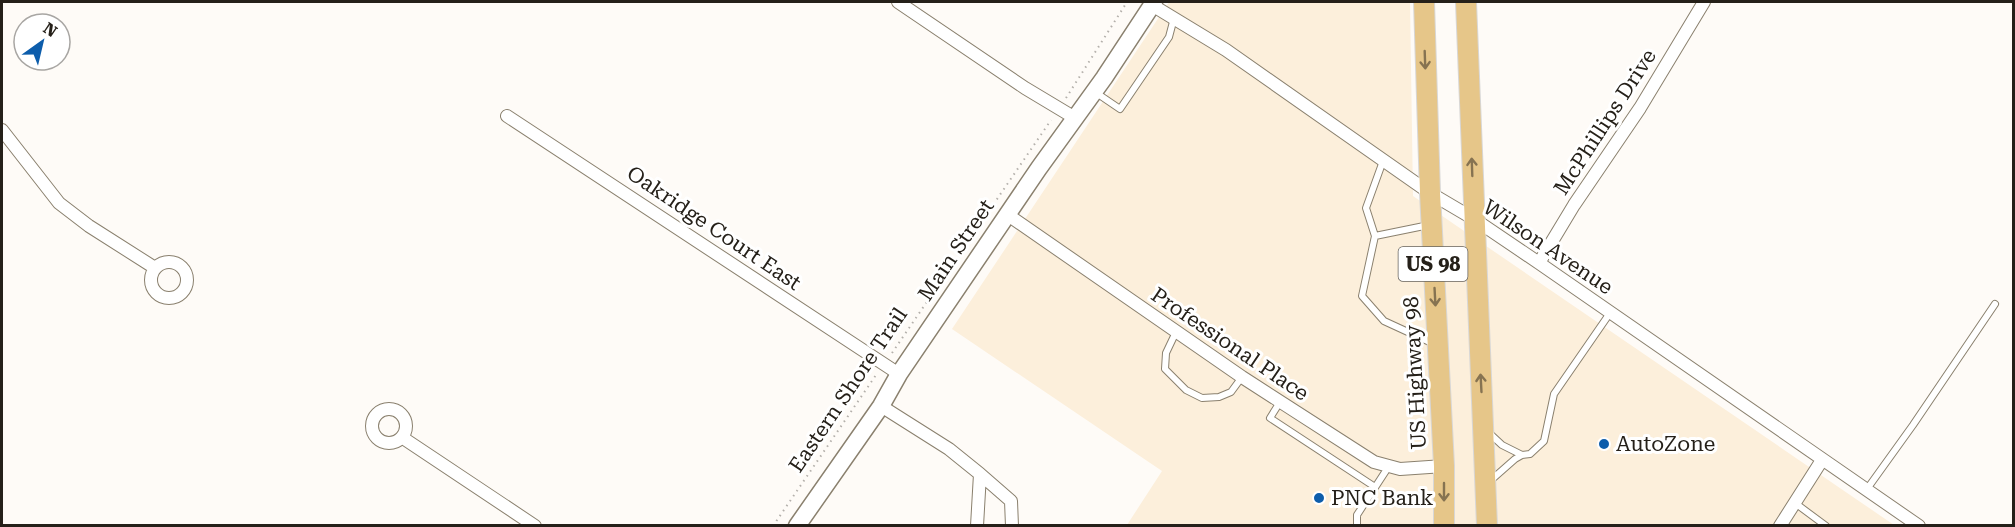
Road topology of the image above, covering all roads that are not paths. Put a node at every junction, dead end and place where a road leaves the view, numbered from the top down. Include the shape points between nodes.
1 (898, 2) edge
2 (1424, 2) edge
3 (1466, 2) edge
4 (1704, 2) edge
5 (1153, 3) edge
6 (1174, 18) junction
7 (1094, 92) junction
8 (507, 116) dead end
9 (1076, 118) junction
10 (2, 129) edge
11 (1383, 160) junction
12 (1430, 193) junction
13 (1008, 215) junction
14 (1474, 219) junction
15 (1431, 225) junction
16 (1375, 236) junction
17 (1539, 263) junction
18 (155, 268) dead end
19 (1995, 304) dead end
20 (1610, 313) junction
21 (1176, 332) junction
22 (1438, 345) junction
23 (899, 374) junction
24 (1242, 376) junction
25 (1280, 402) junction
26 (880, 406) junction
27 (1484, 427) junction
28 (403, 438) dead end
29 (1522, 455) junction
30 (1822, 460) junction
31 (1389, 466) junction
32 (1444, 466) junction
33 (980, 474) junction
34 (1486, 484) junction
35 (1375, 487) junction
36 (1866, 490) junction
37 (1795, 503) junction
38 (535, 525) edge
39 (797, 525) edge
40 (977, 525) edge
41 (1012, 525) edge
42 (1358, 525) edge
43 (1444, 525) edge
44 (1487, 525) edge
45 (1780, 525) edge
46 (1826, 525) edge
47 (1919, 525) edge

1 - 9 street
2 -> 12 main road, US Highway 98 / US 98
14 -> 3 main road, US 98
4 - 17 street, McPhillips Drive
5 - 6 street, Wilson Avenue
5 - 7 main road, Main Street
6 - 7 lane via 1169,37 1120,109
6 - 11 street, Wilson Avenue
7 - 9 main road, Main Street
8 - 23 street, Oakridge Court East
9 - 13 main road, Main Street
10 - 18 street via 59,203
11 - 12 street, Wilson Avenue
11 - 16 lane via 1366,208
12 - 14 street, Wilson Avenue
12 - 15 main road, US Highway 98 / US 98
13 - 21 street, Professional Place
13 - 23 main road, Main Street
14 - 17 street, Wilson Avenue
27 -> 14 main road, US 98
15 - 16 lane
15 -> 22 main road, US Highway 98 / US 98
16 - 22 lane via 1362,296 1384,321
17 - 20 street, Wilson Avenue
19 - 36 lane
20 - 29 lane via 1554,394 1544,441 1530,454
20 - 30 street, Wilson Avenue
21 - 24 street, Professional Place
21 - 24 lane via 1166,352 1165,369 1186,390 1202,398 1219,396 1231,392
22 - 32 main road, US Highway 98 / US 98
23 - 26 main road, Main Street
24 - 25 street, Professional Place
25 - 31 street, Professional Place via 1374,462
25 - 35 lane via 1270,418
26 - 33 street via 949,449
26 - 39 main road, Main Street
27 - 29 lane via 1502,445
27 - 34 main road, US 98
28 - 38 street
29 - 34 lane
30 - 36 street, Wilson Avenue
30 - 37 street
31 - 32 street, Professional Place
31 - 35 lane
32 -> 43 main road, US Highway 98 / US 98
33 - 40 street
33 - 41 street via 1011,501
34 - 44 main road, US 98
35 - 42 lane via 1357,515
36 - 47 street, Wilson Avenue
37 - 45 street
37 - 46 lane

